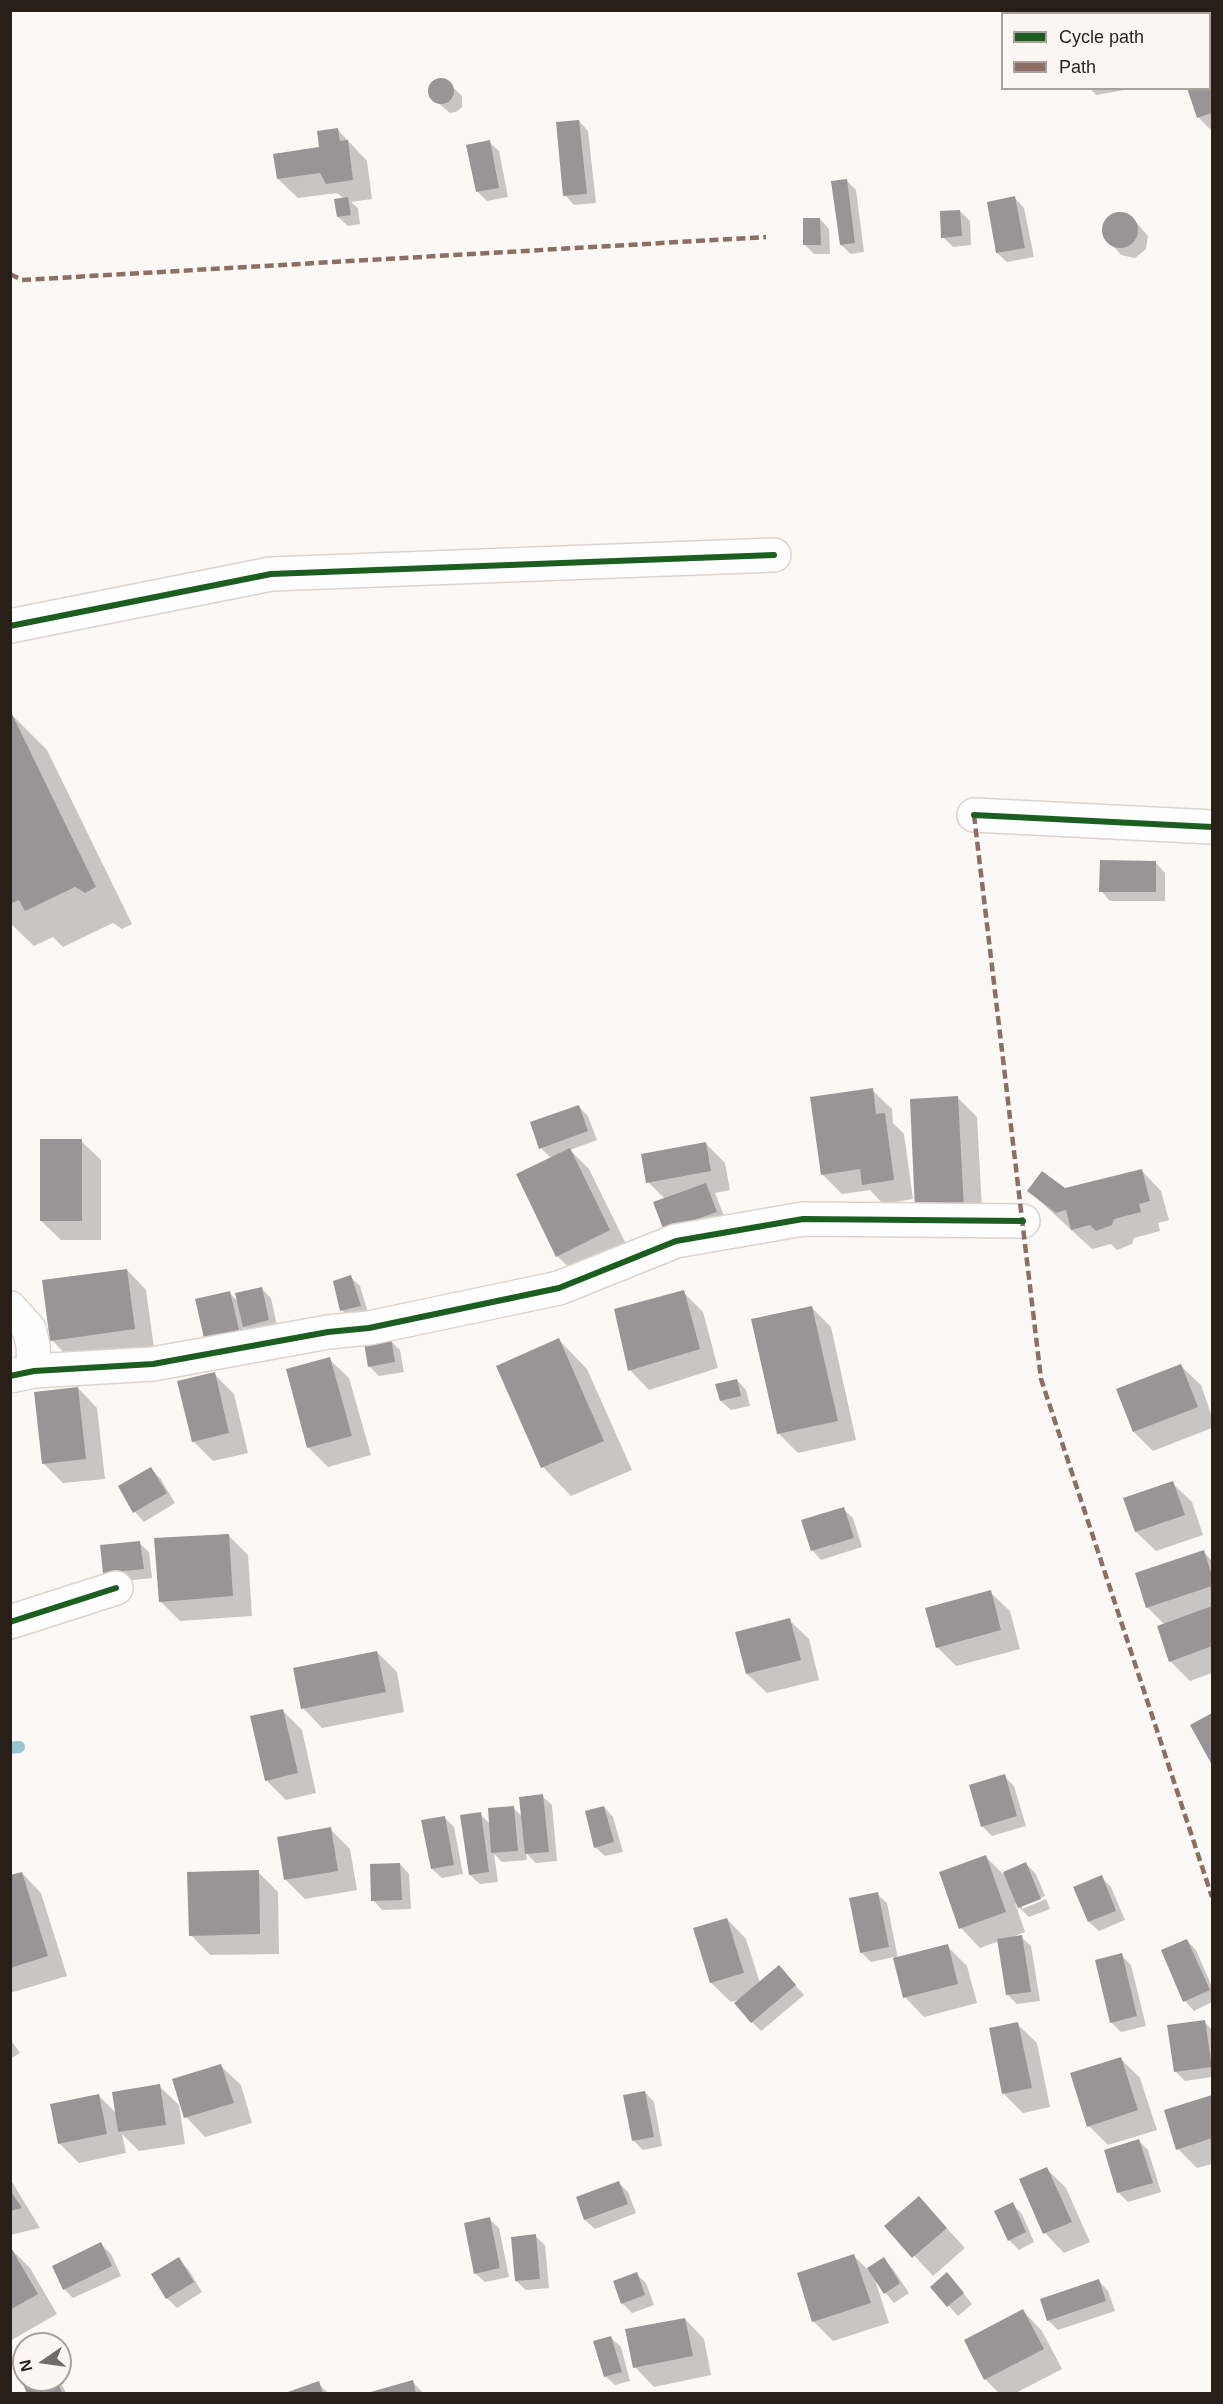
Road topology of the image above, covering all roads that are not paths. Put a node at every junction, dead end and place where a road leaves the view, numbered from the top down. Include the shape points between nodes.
1 (774, 555) dead end
2 (10, 626) edge
3 (974, 815) dead end
4 (1212, 827) edge
5 (1023, 1221) dead end
6 (10, 1308) edge
7 (22, 1374) edge
8 (116, 1588) dead end
9 (10, 1622) edge

1 - 2 street via 271,574
3 - 4 street
5 - 7 street via 803,1220 676,1241 559,1288 369,1328 276,1340 153,1364
6 - 7 street via 29,1329 33,1345
8 - 9 street

